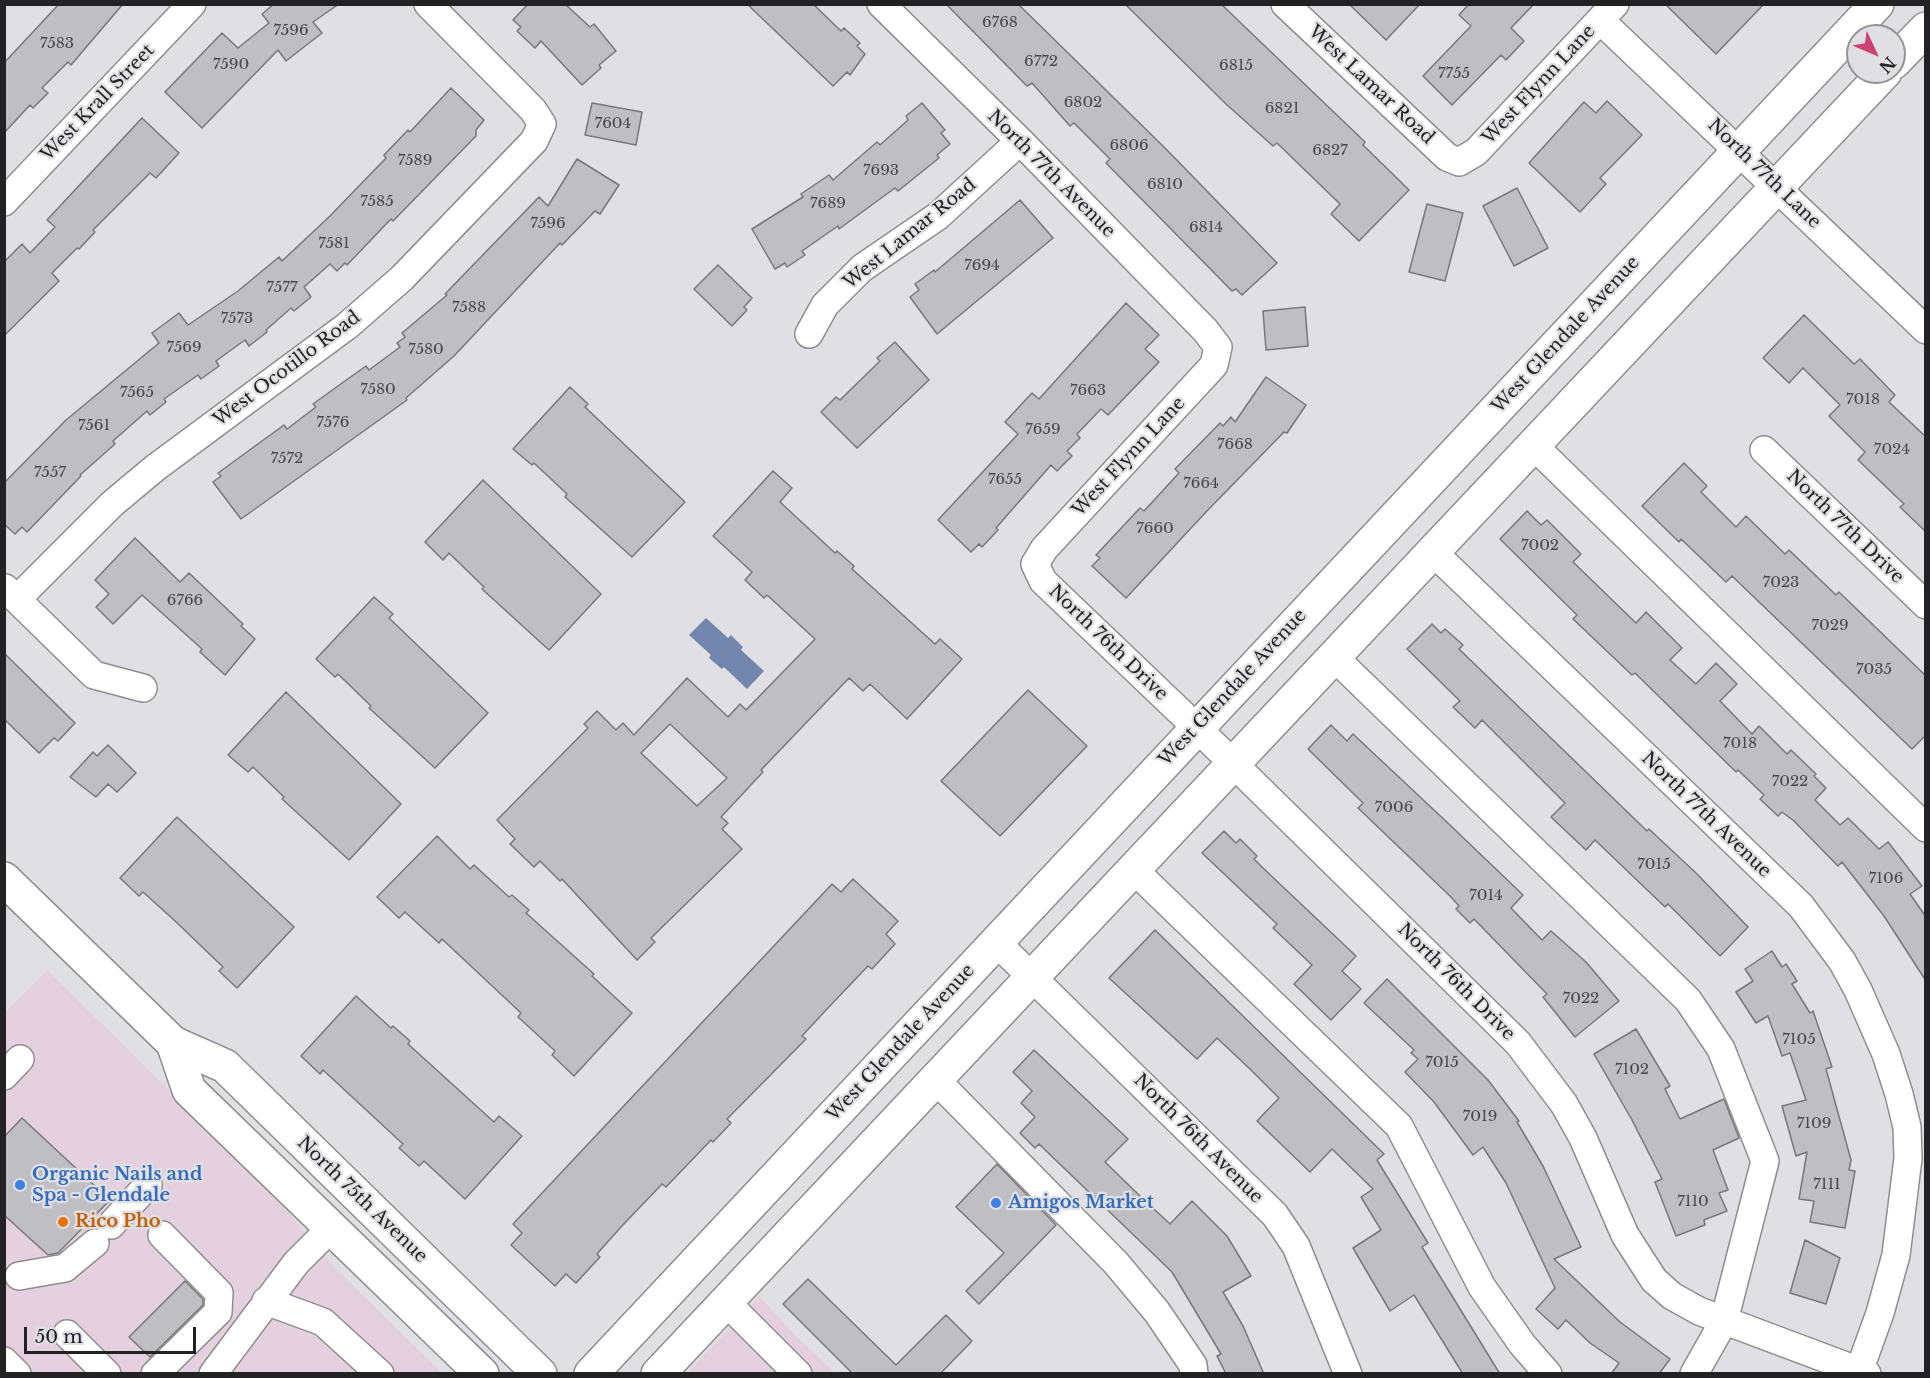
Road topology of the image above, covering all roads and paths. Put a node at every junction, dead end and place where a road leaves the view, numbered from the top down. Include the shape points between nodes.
1 (192, 4) edge
2 (428, 4) edge
3 (880, 4) edge
4 (1286, 4) edge
5 (1877, 4) edge
6 (1607, 12) edge
7 (1926, 29) edge
8 (1906, 50) edge
9 (1874, 84) edge
10 (1020, 141) junction
11 (1739, 151) junction
12 (1459, 162) joint
13 (1777, 187) junction
14 (4, 202) edge
15 (1926, 330) edge
16 (809, 334) dead end
17 (1218, 347) joint
18 (1533, 445) junction
19 (1764, 450) dead end
20 (1433, 552) junction
21 (1035, 564) joint
22 (11, 593) edge
23 (1926, 605) edge
24 (1334, 657) junction
25 (143, 688) dead end
26 (1196, 727) junction
27 (1234, 764) junction
28 (1926, 828) edge
29 (1133, 869) junction
30 (4, 879) edge
31 (996, 942) junction
32 (1033, 977) junction
33 (172, 1044) junction
34 (936, 1080) junction
35 (1916, 1126) edge
36 (148, 1185) dead end
37 (332, 1227) junction
38 (162, 1235) dead end
39 (19, 1276) dead end
40 (266, 1301) junction
41 (726, 1302) junction
42 (1724, 1321) junction
43 (67, 1334) dead end
44 (4, 1360) edge
45 (1861, 1372) edge
46 (18, 1374) edge
47 (107, 1374) edge
48 (154, 1374) edge
49 (213, 1374) edge
50 (380, 1374) edge
51 (482, 1374) edge
52 (540, 1374) edge
53 (591, 1374) edge
54 (658, 1374) edge
55 (798, 1374) edge
56 (1194, 1374) edge
57 (1348, 1374) edge
58 (1548, 1374) edge
59 (1694, 1374) edge

1 - 14 street, West Krall Street
2 - 22 street, West Ocotillo Road via 533,110 542,124 534,141 402,278 347,326 155,468
3 - 10 street, North 77th Avenue
4 - 12 street, West Lamar Road via 1447,157
5 - 11 main road, West Glendale Avenue
6 - 11 street, North 77th Lane
6 - 12 street, West Flynn Lane via 1476,152
7 - 8 main road
9 - 13 main road
10 - 16 street, West Lamar Road via 938,216 862,268 825,305
10 - 17 street, North 77th Avenue
11 - 13 street, North 77th Lane
11 - 26 main road, West Glendale Avenue
13 - 15 street, North 77th Lane
13 - 18 main road
17 - 21 street, West Flynn Lane via 1214,365 1044,549
18 - 20 main road
18 - 28 street
19 - 23 street, North 77th Drive
20 - 24 main road
20 - 35 street, North 77th Avenue via 1800,906 1842,961 1858,990
21 - 26 street, North 76th Drive via 1043,581
22 - 25 street via 94,675
24 - 27 main road
24 - 42 street via 1688,1000 1721,1049 1765,1161
26 - 27 street, North 76th Drive
26 - 31 main road, West Glendale Avenue
27 - 29 main road
27 - 42 street, North 76th Drive via 1518,1043 1564,1104 1625,1235 1654,1280 1672,1296
29 - 32 main road
29 - 58 street via 1399,1126 1482,1287 1504,1321
30 - 33 main road, North 75th Avenue
31 - 32 street, North 76th Avenue
31 - 53 main road, West Glendale Avenue
32 - 34 main road
32 - 57 street, North 76th Avenue via 1275,1215 1296,1246
33 - 37 main road, North 75th Avenue via 189,1090
33 - 52 main road, North 75th Avenue via 225,1066
34 - 41 main road
34 - 56 street via 1116,1263 1157,1312
35 - 45 street, North 77th Avenue via 1896,1255
36 - 39 street via 65,1268
37 - 40 street
37 - 51 main road, North 75th Avenue
38 - 48 street via 219,1293 218,1312
40 - 49 street
40 - 50 street via 323,1322
41 - 54 main road
41 - 55 street
42 - 45 street, North 76th Drive
42 - 59 street
43 - 47 street
44 - 46 street

